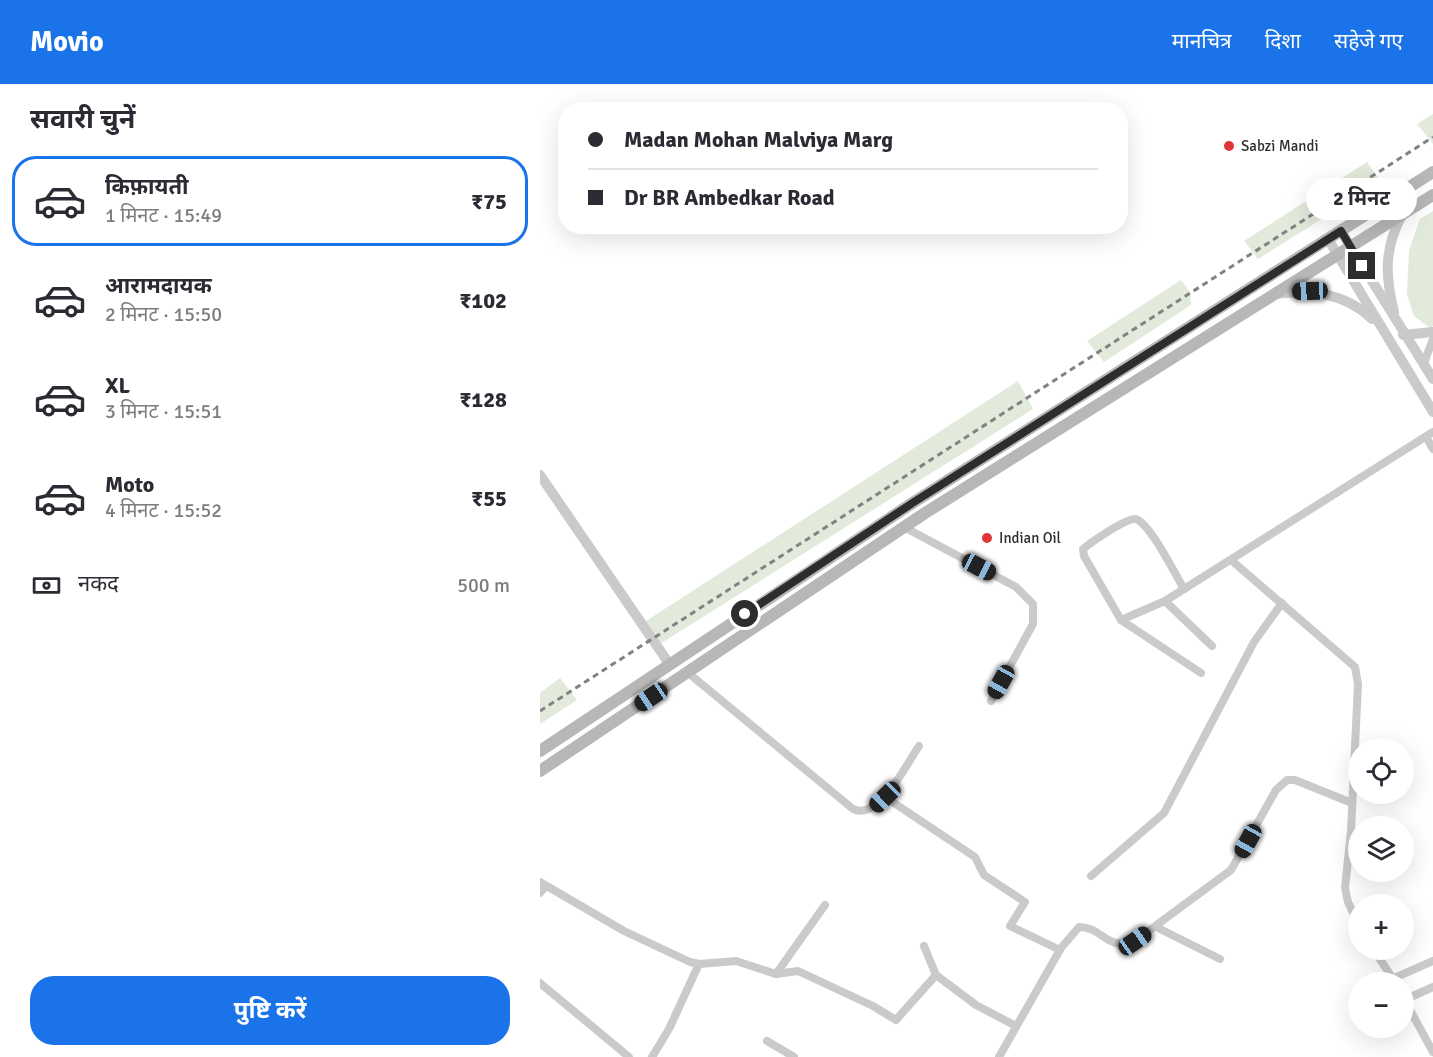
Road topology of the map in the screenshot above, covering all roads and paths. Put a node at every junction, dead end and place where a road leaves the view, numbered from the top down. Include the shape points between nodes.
1 (1433, 172) edge
2 (1433, 195) edge
3 (1402, 214) junction
4 (1341, 231) junction
5 (1328, 239) junction
6 (1350, 247) junction
7 (1337, 255) junction
8 (1275, 294) junction
9 (1396, 323) junction
10 (1383, 329) junction
11 (1433, 332) edge
12 (1403, 335) junction
13 (1433, 339) edge
14 (1424, 363) junction
15 (1433, 379) edge
16 (1433, 412) edge
17 (1429, 434) edge
18 (1433, 449) edge
19 (540, 475) edge
20 (904, 527) junction
21 (1231, 560) junction
22 (1184, 589) junction
23 (1165, 601) junction
24 (1282, 603) junction
25 (1121, 620) junction
26 (1212, 646) dead end
27 (670, 665) junction
28 (687, 672) junction
29 (1201, 673) dead end
30 (991, 701) dead end
31 (1355, 738) edge
32 (919, 746) dead end
33 (540, 751) edge
34 (540, 771) edge
35 (885, 797) junction
36 (1348, 801) edge
37 (1352, 804) edge
38 (1091, 876) dead end
39 (543, 884) edge
40 (540, 893) edge
41 (1348, 902) edge
42 (825, 905) dead end
43 (1156, 927) junction
44 (924, 946) dead end
45 (1060, 950) junction
46 (1220, 959) dead end
47 (1433, 961) edge
48 (699, 964) junction
49 (1412, 972) edge
50 (776, 974) junction
51 (936, 975) junction
52 (540, 983) edge
53 (1433, 987) edge
54 (1414, 996) edge
55 (1414, 1020) edge
56 (1016, 1026) junction
57 (767, 1041) dead end
58 (1432, 1055) edge
59 (629, 1057) edge
60 (652, 1057) edge
61 (794, 1057) edge
62 (999, 1057) edge

1 - 4 main road
2 - 3 main road
3 - 6 main road
3 - 9 street via 1390,236 1387,271
4 - 5 main road
4 - 6 street
5 - 7 street
5 - 27 main road via 914,502
6 - 7 main road
6 - 9 street
7 - 8 main road
7 - 10 street
8 - 10 street via 1310,291 1342,298
8 - 20 main road
9 - 12 street
10 - 16 street
11 - 12 street
12 - 14 street
13 - 14 street
14 - 15 street
17 - 18 street
17 - 21 street
19 - 27 street
20 - 28 main road
20 - 30 street via 1016,587 1033,604 1033,624
21 - 22 street
21 - 24 street
22 - 23 street
22 - 25 street via 1149,531 1133,518 1083,551
23 - 25 street
23 - 26 street
24 - 31 street via 1355,667
24 - 38 street via 1254,642 1164,813
25 - 29 street
27 - 33 main road
28 - 34 main road
28 - 35 street via 853,809 868,811
32 - 35 street
35 - 45 street via 975,857 984,875 1024,902 1010,926
36 - 43 street via 1295,780 1280,784 1231,870
37 - 41 street via 1345,888
39 - 40 street
39 - 48 street via 624,931
42 - 50 street
43 - 45 street via 1135,941 1118,944 1108,942 1090,928 1079,927
43 - 46 street
44 - 51 street
45 - 56 street
47 - 49 street
48 - 50 street via 736,961
48 - 60 street
50 - 51 street via 798,971 896,1020
51 - 56 street via 976,1005
52 - 59 street
53 - 54 street
55 - 58 street
56 - 62 street
57 - 61 street

